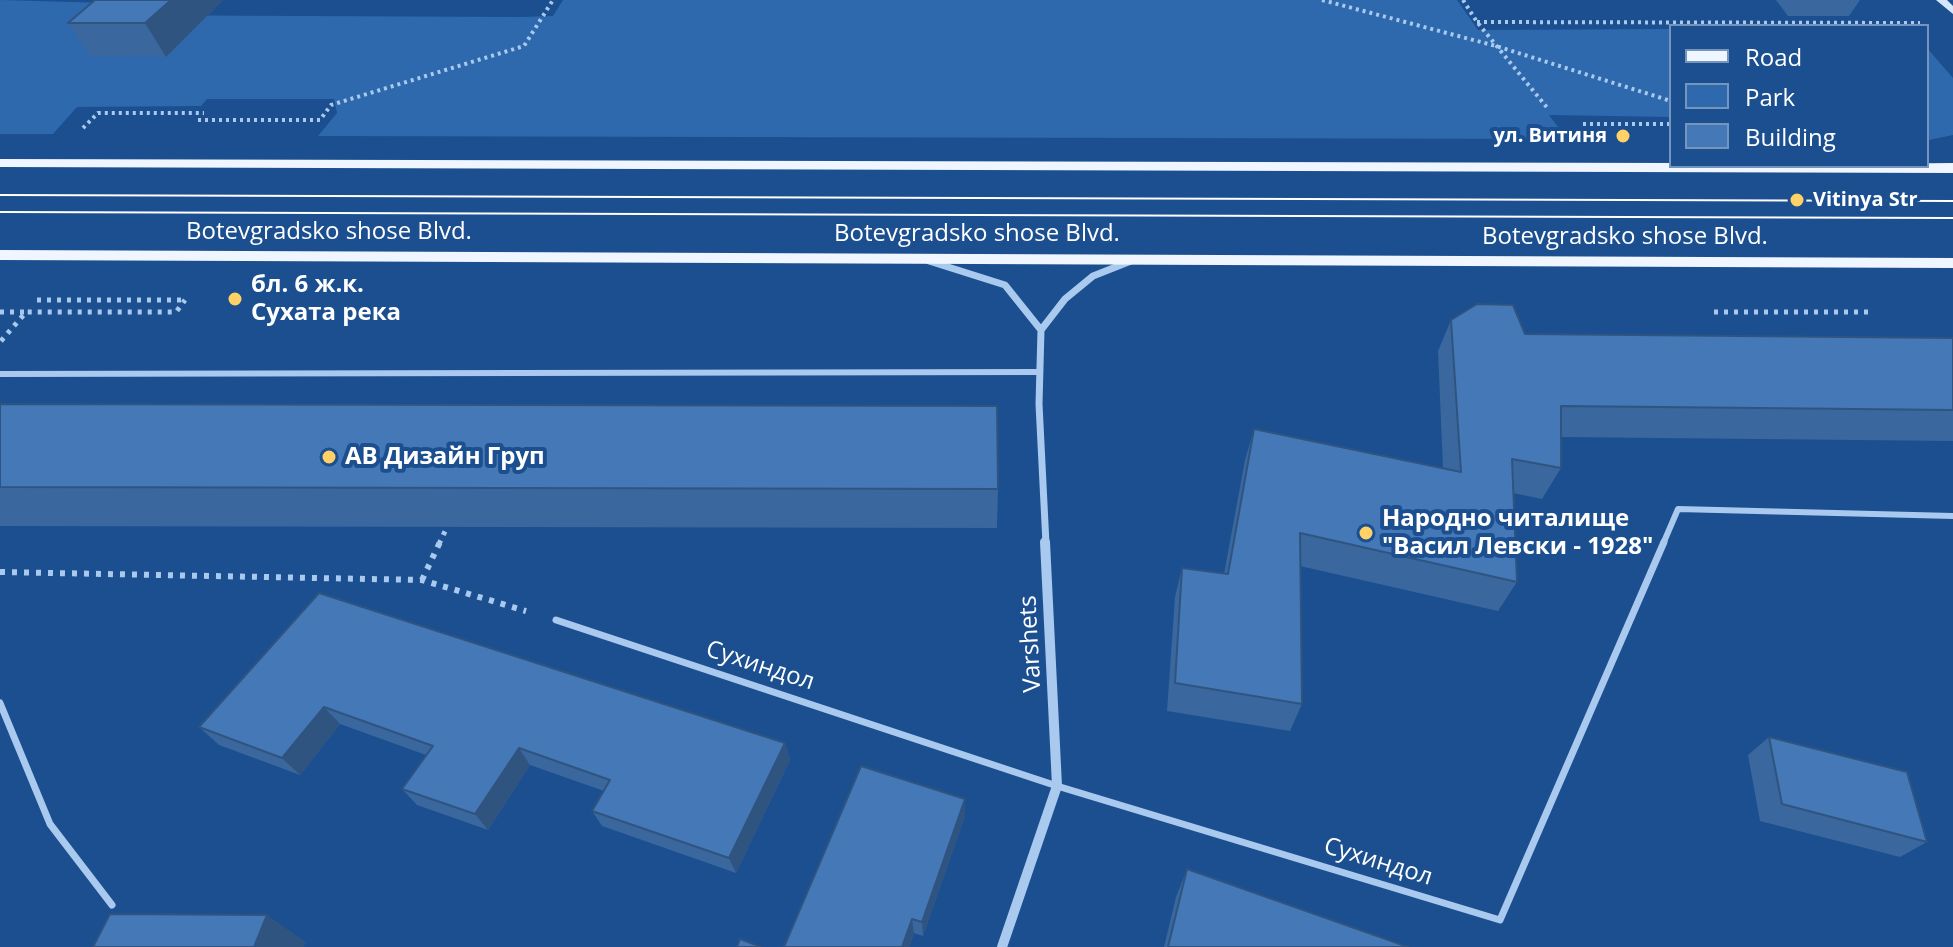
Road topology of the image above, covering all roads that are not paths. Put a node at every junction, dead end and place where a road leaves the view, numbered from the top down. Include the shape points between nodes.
1 (1941, 0) edge
2 (1953, 11) edge
3 (0, 163) edge
4 (1669, 167) edge
5 (1929, 168) edge
6 (1953, 168) edge
7 (0, 255) edge
8 (916, 258) junction
9 (1136, 259) junction
10 (1953, 263) edge
11 (1041, 330) junction
12 (1039, 372) junction
13 (0, 374) edge
14 (1953, 516) edge
15 (556, 620) road end
16 (0, 703) edge
17 (1057, 786) junction
18 (112, 905) dead end
19 (1002, 947) edge

1 - 2 street
3 - 4 main road
5 - 6 main road
7 - 8 main road, Botevgradsko shose Blvd.
8 - 9 main road, Botevgradsko shose Blvd.
8 - 11 street via 1005,285
9 - 10 main road, Botevgradsko shose Blvd.
9 - 11 street via 1093,276 1065,299
11 - 12 street, Varshets
12 - 13 lane
12 - 17 street, Varshets
14 - 17 lane, Сухиндол via 1678,509 1500,920
15 - 17 lane, Сухиндол
16 - 18 lane via 50,824
17 - 19 street, Varshets

